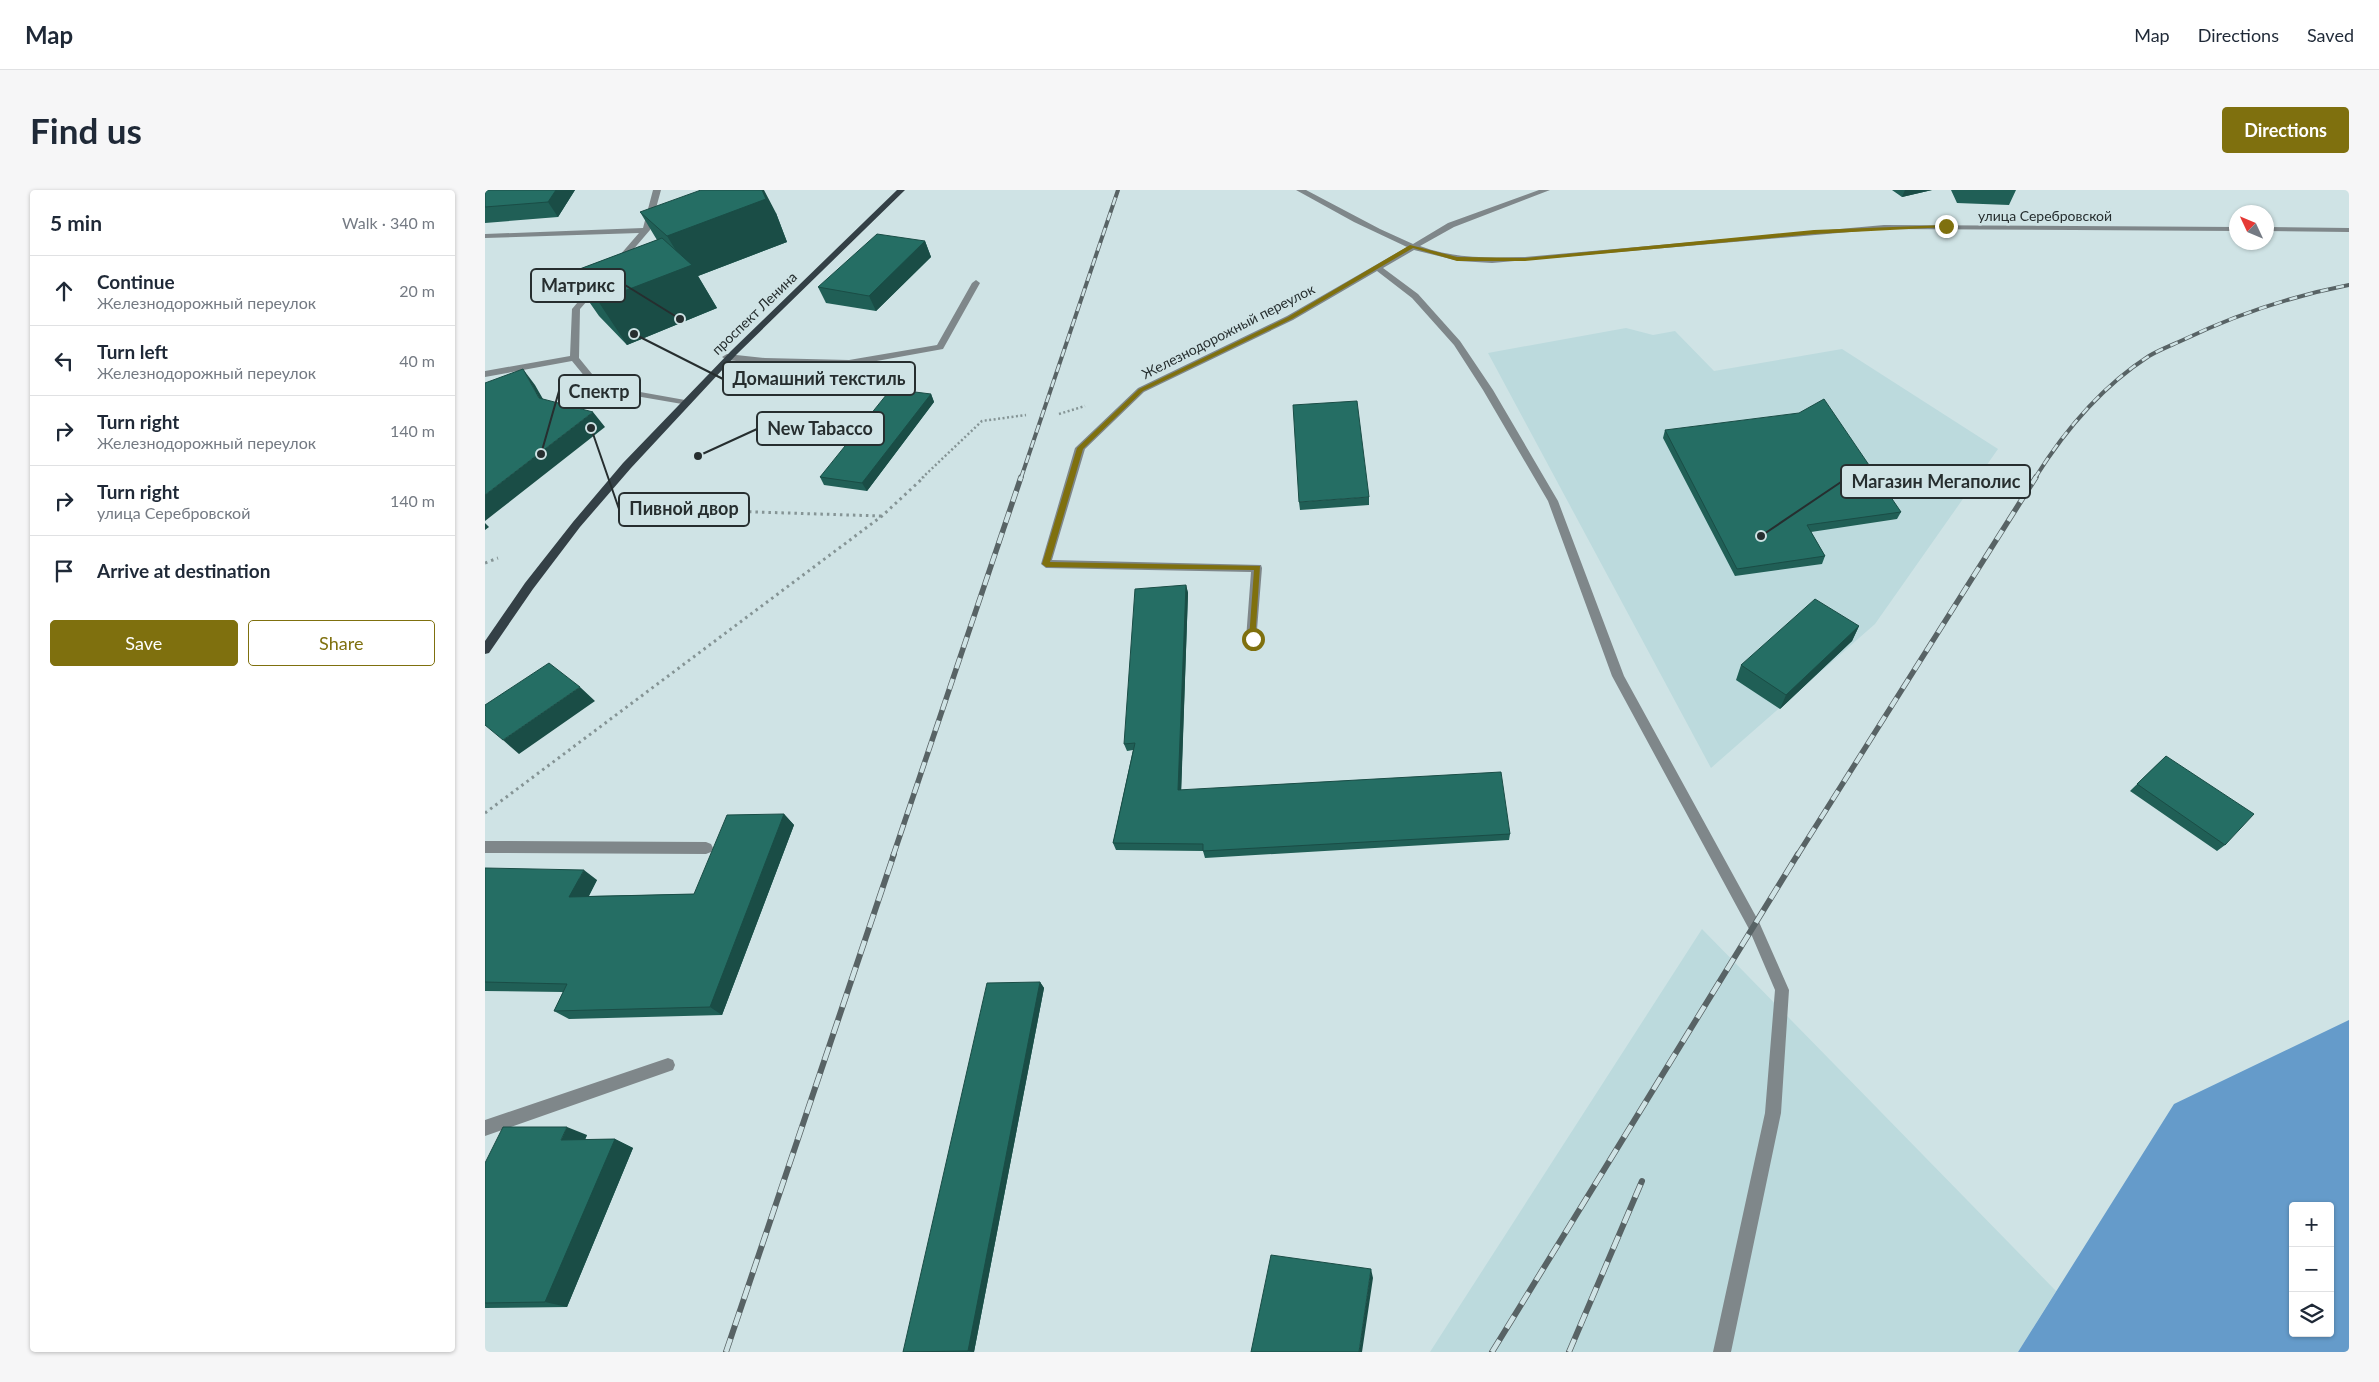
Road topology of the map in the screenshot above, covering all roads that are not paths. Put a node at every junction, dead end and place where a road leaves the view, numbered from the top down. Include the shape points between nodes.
1 (657, 190) edge
2 (901, 190) edge
3 (1300, 190) edge
4 (1546, 190) edge
5 (2229, 229) edge
6 (2274, 229) edge
7 (646, 230) junction
8 (2349, 230) edge
9 (485, 236) edge
10 (1412, 246) junction
11 (1377, 268) junction
12 (976, 283) dead end
13 (727, 357) junction
14 (574, 358) junction
15 (485, 374) edge
16 (685, 402) junction
17 (1253, 639) dead end
18 (485, 650) edge
19 (485, 847) edge
20 (707, 848) dead end
21 (668, 1065) dead end
22 (485, 1128) edge
23 (1722, 1352) edge

1 - 7 street
2 - 13 main road, проспект Ленина
3 - 10 street, улица Серебровской
4 - 10 street, Железнодорожный переулок via 1451,225
5 - 10 street, улица Серебровской via 1884,228 1525,260 1482,261 1457,259
6 - 8 street
7 - 9 street
7 - 14 street via 576,309
10 - 11 street, Железнодорожный переулок
11 - 17 street, Железнодорожный переулок via 1290,318 1141,390 1081,448 1046,564 1257,568
11 - 23 street via 1415,296 1457,344 1553,500 1618,676 1754,926 1782,990 1773,1113
12 - 13 street via 940,347 849,363
13 - 16 main road, проспект Ленина
14 - 15 street
14 - 16 street via 598,387
16 - 18 main road, проспект Ленина via 618,475 513,607
19 - 20 street
21 - 22 street

